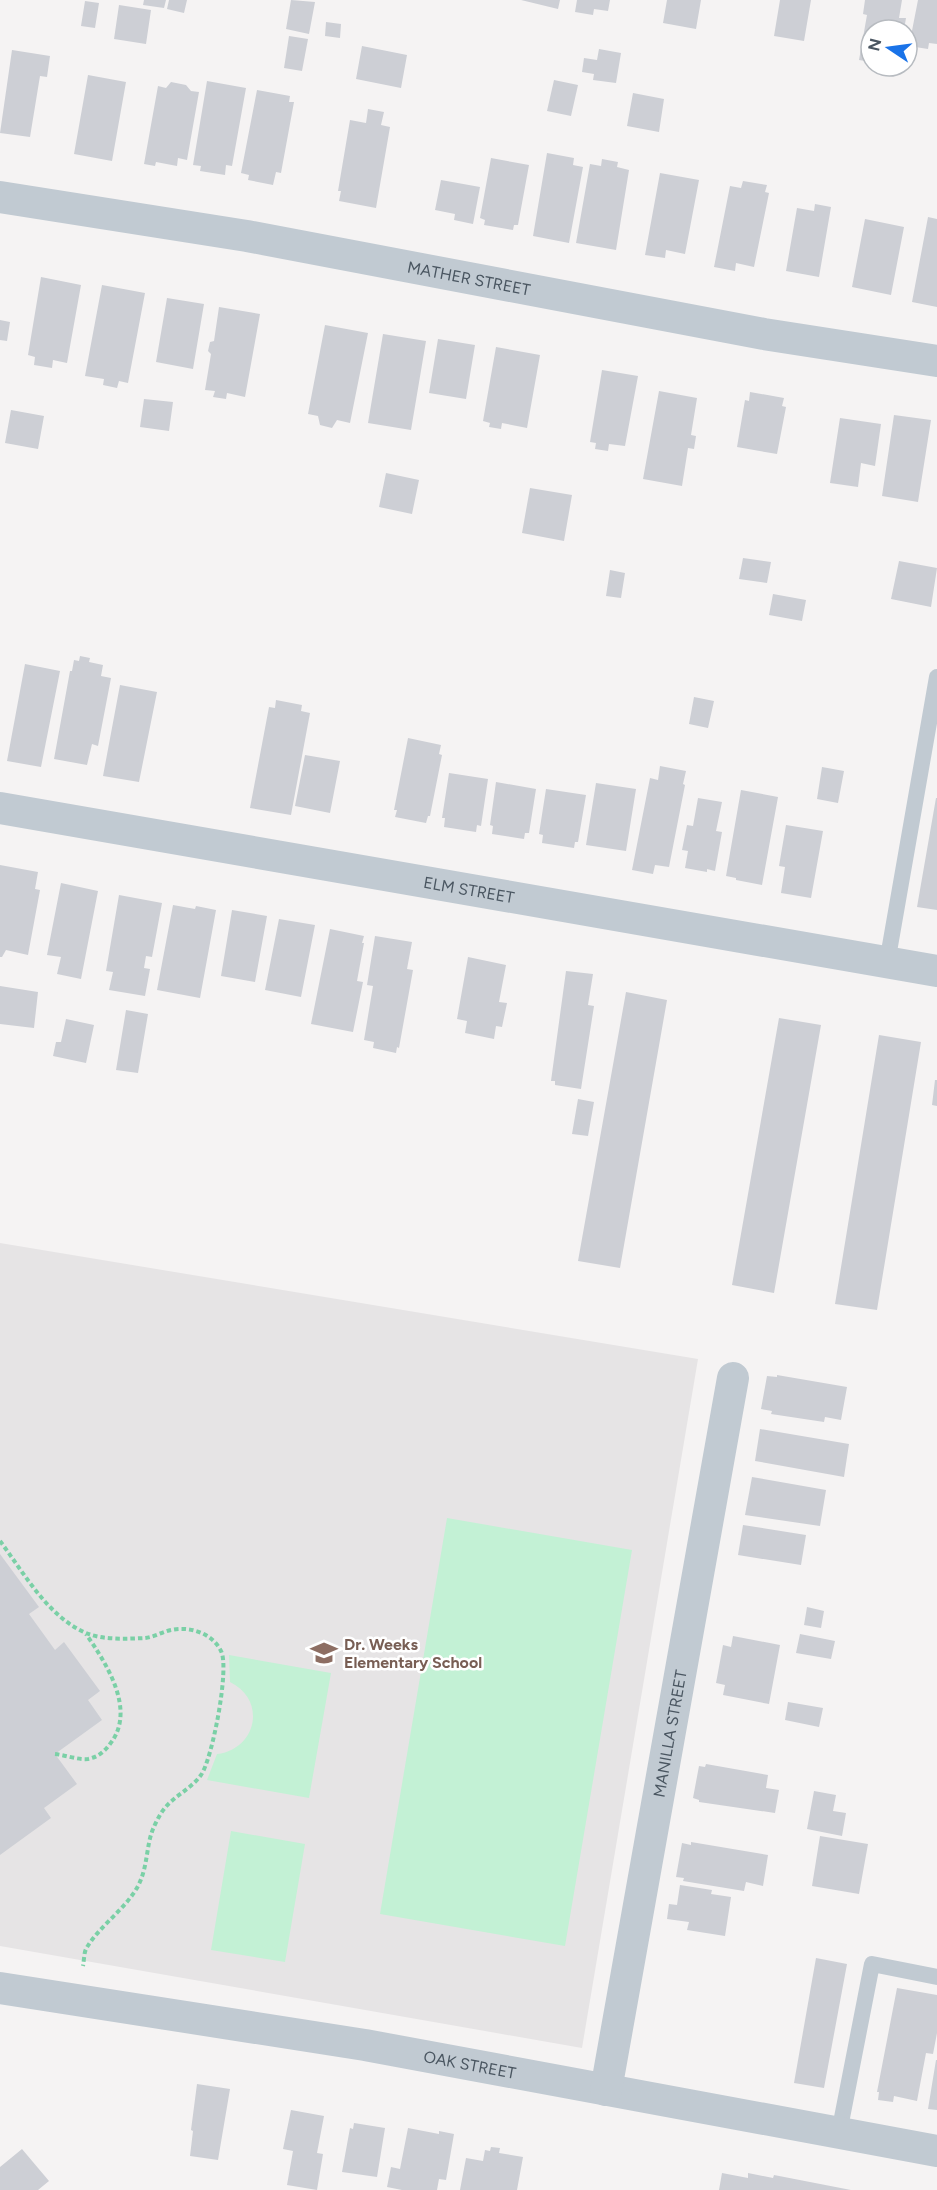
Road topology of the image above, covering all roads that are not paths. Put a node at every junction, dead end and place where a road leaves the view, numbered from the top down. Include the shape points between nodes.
1 (0, 197) edge
2 (937, 361) edge
3 (937, 677) edge
4 (0, 808) edge
5 (887, 963) junction
6 (937, 971) edge
7 (734, 1378) dead end
8 (937, 1977) edge
9 (0, 1988) edge
10 (606, 2090) junction
11 (838, 2133) junction
12 (937, 2151) edge

1 - 2 street, MATHER STREET via 247,236 764,334
3 - 5 lane
4 - 5 street, ELM STREET
5 - 6 street, ELM STREET
7 - 10 street, MANILLA STREET
8 - 11 lane via 872,1964
9 - 10 street, OAK STREET via 365,2045
10 - 11 street, OAK STREET
11 - 12 street, OAK STREET

